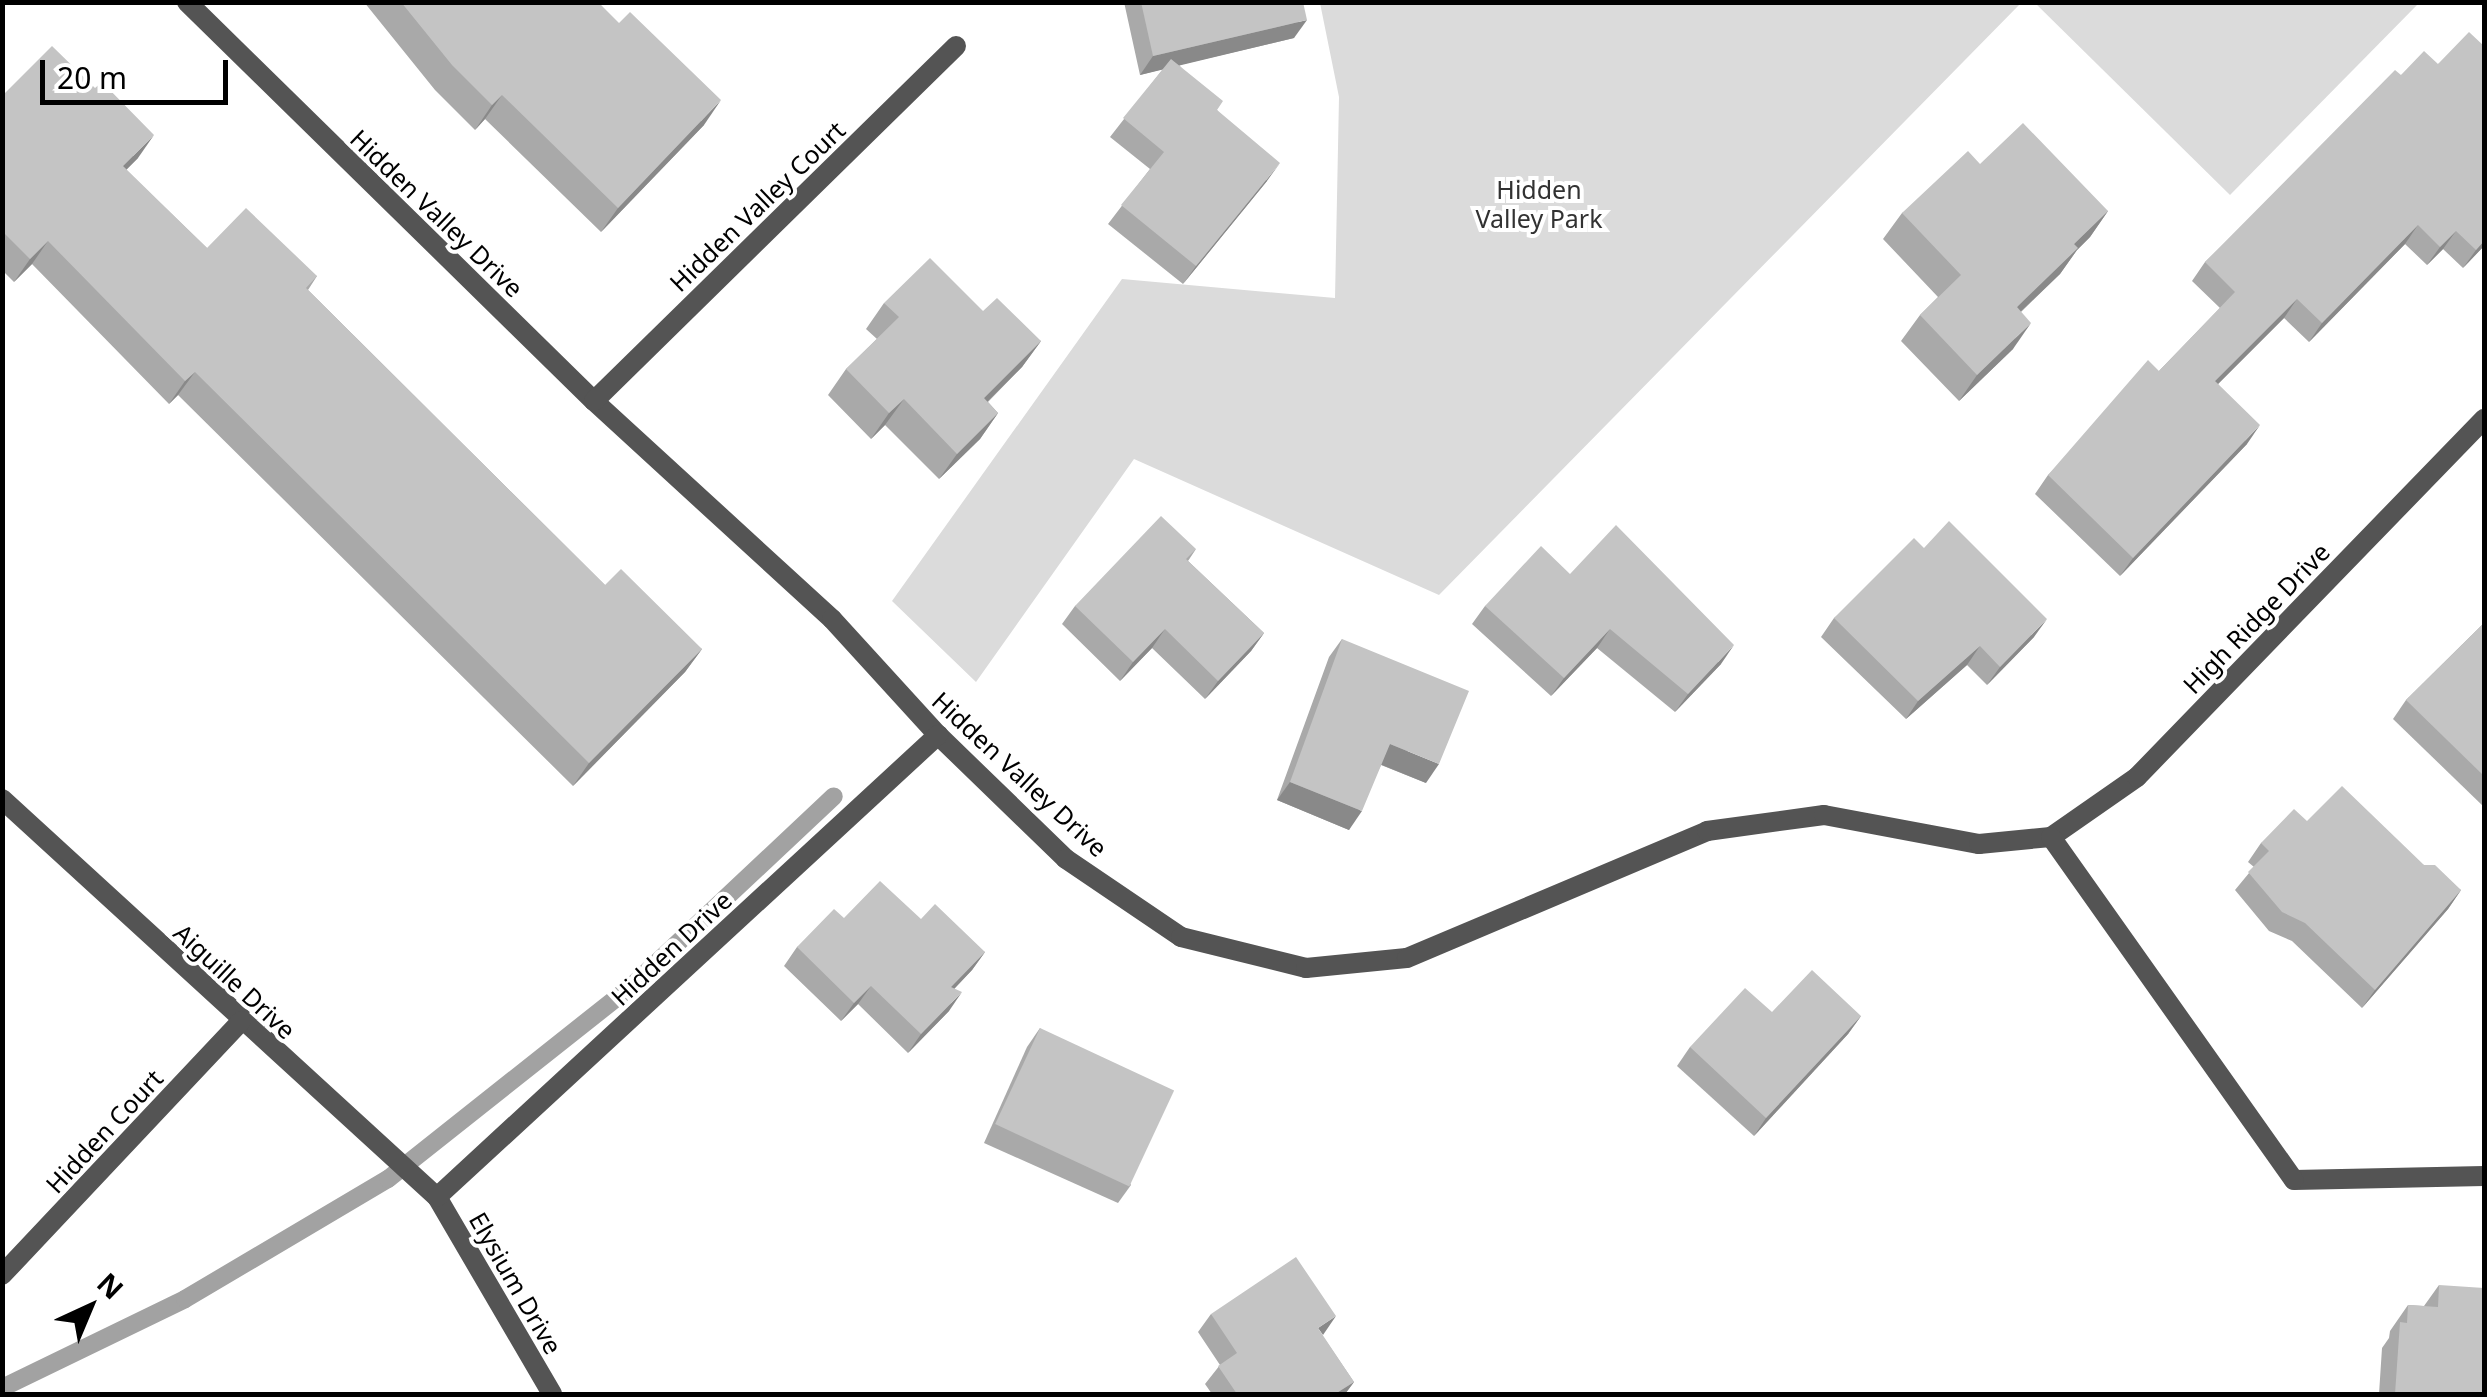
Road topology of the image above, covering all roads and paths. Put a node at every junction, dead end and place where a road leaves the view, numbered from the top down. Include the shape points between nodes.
1 (187, 2) edge
2 (956, 46) dead end
3 (594, 402) junction
4 (2484, 419) edge
5 (938, 735) junction
6 (2, 799) edge
7 (2052, 837) junction
8 (241, 1022) junction
9 (2484, 1176) edge
10 (437, 1196) junction
11 (2, 1275) edge
12 (552, 1394) edge

1 - 3 street, Hidden Valley Drive
2 - 3 street, Hidden Valley Court
3 - 5 street, Hidden Valley Drive via 832,619
4 - 7 street, High Ridge Drive via 2137,777
5 - 7 street, Hidden Valley Drive via 1066,860 1181,937 1306,968 1408,958 1707,830 1824,815 1979,844
5 - 10 street, Hidden Drive
6 - 8 street, Aiguille Drive
7 - 9 street via 2294,1180
8 - 10 street, Aiguille Drive
8 - 11 street, Hidden Court
10 - 12 street, Elysium Drive

